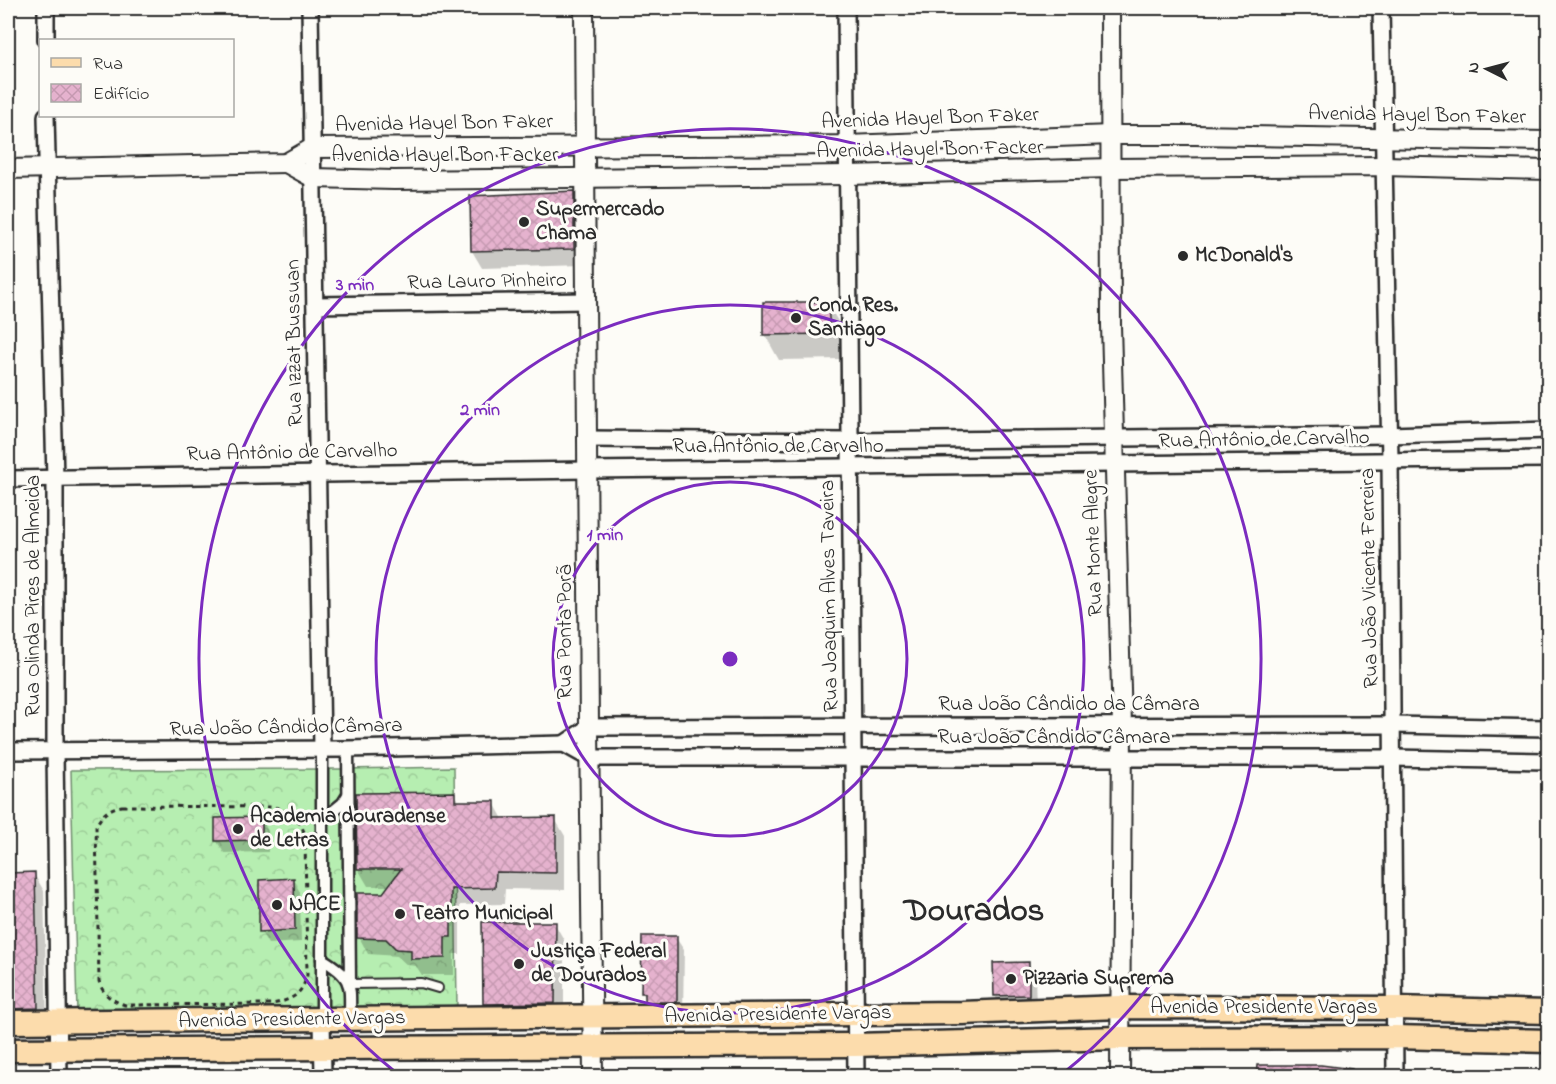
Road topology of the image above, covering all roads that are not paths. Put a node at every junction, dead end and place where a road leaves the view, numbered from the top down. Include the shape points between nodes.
1 (46, 8) edge
2 (310, 8) edge
3 (584, 8) edge
4 (846, 8) edge
5 (1110, 8) edge
6 (1381, 8) edge
7 (46, 39) edge
8 (46, 117) edge
9 (1111, 135) junction
10 (1383, 137) junction
11 (1548, 141) edge
12 (585, 145) junction
13 (847, 145) junction
14 (312, 148) junction
15 (286, 163) junction
16 (1383, 166) junction
17 (1111, 168) junction
18 (46, 169) junction
19 (8, 170) edge
20 (1548, 170) edge
21 (848, 175) junction
22 (585, 177) junction
23 (313, 178) junction
24 (587, 301) junction
25 (315, 305) junction
26 (1548, 430) edge
27 (1389, 435) junction
28 (1114, 437) junction
29 (587, 439) junction
30 (849, 441) junction
31 (1390, 459) junction
32 (1548, 459) edge
33 (1114, 464) junction
34 (850, 468) junction
35 (587, 470) junction
36 (318, 473) junction
37 (8, 479) edge
38 (55, 479) junction
39 (853, 725) junction
40 (1393, 725) junction
41 (1122, 726) junction
42 (589, 727) junction
43 (1548, 728) edge
44 (564, 744) junction
45 (321, 749) junction
46 (348, 749) junction
47 (8, 751) edge
48 (54, 751) junction
49 (589, 758) junction
50 (1392, 758) junction
51 (854, 759) junction
52 (1122, 759) junction
53 (1548, 761) edge
54 (348, 795) junction
55 (321, 821) junction
56 (322, 959) junction
57 (350, 984) junction
58 (438, 988) dead end
59 (1120, 1008) junction
60 (1320, 1008) junction
61 (1395, 1008) junction
62 (1548, 1012) edge
63 (855, 1013) junction
64 (592, 1017) junction
65 (322, 1019) junction
66 (350, 1019) junction
67 (8, 1022) edge
68 (59, 1022) junction
69 (1320, 1037) junction
70 (1395, 1037) junction
71 (1120, 1038) junction
72 (1548, 1041) edge
73 (855, 1045) junction
74 (323, 1047) junction
75 (592, 1048) junction
76 (8, 1050) edge
77 (59, 1050) junction
78 (59, 1077) edge
79 (323, 1077) edge
80 (593, 1077) edge
81 (856, 1077) edge
82 (1120, 1077) edge
83 (1395, 1077) edge

1 - 7 street
2 - 14 street, Rua Izzat Bussuan
3 - 12 street, Rua Ponta Porã
4 - 13 street, Rua Joaquim Alves Taveira
5 - 9 street, Rua Monte Alegre
6 - 10 street, Rua João Vicente Ferreira
8 - 18 street, Rua Olinda Pires de Almeida
9 - 10 street, Avenida Hayel Bon Faker
9 - 13 street, Avenida Hayel Bon Faker
9 - 17 street, Rua Monte Alegre
10 - 11 street, Avenida Hayel Bon Faker
10 - 16 street, Rua João Vicente Ferreira
12 - 13 street, Avenida Hayel Bon Faker
12 - 14 street, Avenida Hayel Bon Faker
12 - 22 street, Rua Ponta Porã
13 - 21 street, Rua Joaquim Alves Taveira
14 - 15 street
14 - 23 street, Rua Izzat Bussuan
15 - 18 street
15 - 23 street
16 - 17 street, Avenida Hayel Bon Facker
16 - 20 street, Avenida Hayel Bon Facker
16 - 27 street, Rua João Vicente Ferreira
17 - 21 street, Avenida Hayel Bon Facker
17 - 28 street, Rua Monte Alegre
18 - 19 street
18 - 38 street, Rua Olinda Pires de Almeida
21 - 22 street, Avenida Hayel Bon Facker
21 - 30 street, Rua Joaquim Alves Taveira
22 - 23 street, Avenida Hayel Bon Facker
22 - 24 street, Rua Ponta Porã
23 - 25 street, Rua Izzat Bussuan
24 - 25 street, Rua Lauro Pinheiro
24 - 29 street, Rua Ponta Porã
25 - 36 street, Rua Izzat Bussuan
26 - 27 street, Rua Antônio de Carvalho
27 - 28 street, Rua Antônio de Carvalho
27 - 31 street, Rua João Vicente Ferreira
28 - 30 street, Rua Antônio de Carvalho
28 - 33 street, Rua Monte Alegre
29 - 30 street, Rua Antônio de Carvalho
29 - 35 street, Rua Ponta Porã
30 - 34 street, Rua Joaquim Alves Taveira
31 - 32 street, Rua Antônio de Carvalho
31 - 33 street, Rua Antônio de Carvalho
31 - 40 street, Rua João Vicente Ferreira
33 - 34 street, Rua Antônio de Carvalho
33 - 41 street, Rua Monte Alegre
34 - 35 street, Rua Antônio de Carvalho
34 - 39 street, Rua Joaquim Alves Taveira
35 - 36 street, Rua Antônio de Carvalho
35 - 42 street, Rua Ponta Porã
36 - 38 street, Rua Antônio de Carvalho
36 - 45 street, Rua Izzat Bussuan
37 - 38 street, Rua Antônio de Carvalho
38 - 48 street, Rua Olinda Pires de Almeida
39 - 41 street, Rua João Cândido da Câmara
39 - 42 street, Rua João Cândido da Câmara
39 - 51 street, Rua Joaquim Alves Taveira
40 - 41 street, Rua João Cândido da Câmara
40 - 43 street, Rua João Cândido da Câmara
40 - 50 street, Rua João Vicente Ferreira
41 - 52 street, Rua Monte Alegre
42 - 44 street
42 - 49 street, Rua Ponta Porã
44 - 46 street, Rua João Cândido Câmara
44 - 49 street, Rua João Cândido Câmara
45 - 46 street, Rua João Cândido Câmara
45 - 48 street, Rua João Cândido Câmara
45 - 55 street, Rua Izzat Bussuan
46 - 54 street
47 - 48 street, Rua João Cândido Câmara
48 - 68 street, Rua Olinda Pires de Almeida
49 - 51 street, Rua João Cândido Câmara
49 - 64 street, Rua Ponta Porã
50 - 52 street, Rua João Cândido Câmara
50 - 53 street, Rua João Cândido Câmara
50 - 61 street, Rua João Vicente Ferreira
51 - 52 street, Rua João Cândido Câmara
51 - 63 street, Rua Joaquim Alves Taveira
52 - 59 street, Rua Monte Alegre
54 - 55 street
54 - 57 street
55 - 56 street, Rua Izzat Bussuan
56 - 57 street via 341,970
56 - 65 street, Rua Izzat Bussuan
57 - 58 lane via 421,983
57 - 66 street
59 - 60 main road, Avenida Presidente Vargas
59 - 63 main road, Avenida Presidente Vargas
59 - 71 street, Rua Monte Alegre
60 - 61 main road, Avenida Presidente Vargas
60 - 69 main road
61 - 62 main road, Avenida Presidente Vargas
61 - 70 street, Rua João Vicente Ferreira
63 - 64 main road, Avenida Presidente Vargas
63 - 73 street, Rua Joaquim Alves Taveira
64 - 66 main road, Avenida Presidente Vargas
64 - 75 street, Rua Ponta Porã
65 - 66 main road, Avenida Presidente Vargas
65 - 68 main road, Avenida Presidente Vargas
65 - 74 street, Rua Izzat Bussuan
67 - 68 main road, Avenida Presidente Vargas
68 - 77 street, Rua Olinda Pires de Almeida
69 - 70 main road, Avenida Presidente Vargas
69 - 71 main road, Avenida Presidente Vargas
70 - 72 main road, Avenida Presidente Vargas
70 - 83 street, Rua João Vicente Ferreira
71 - 73 main road, Avenida Presidente Vargas
71 - 82 street, Rua Monte Alegre
73 - 75 main road, Avenida Presidente Vargas
73 - 81 street, Rua Joaquim Alves Taveira
74 - 75 main road, Avenida Presidente Vargas
74 - 77 main road, Avenida Presidente Vargas
74 - 79 street, Rua Izzat Bussuan
75 - 80 street, Rua Ponta Porã
76 - 77 main road, Avenida Presidente Vargas
77 - 78 street, Rua Olinda Pires de Almeida

